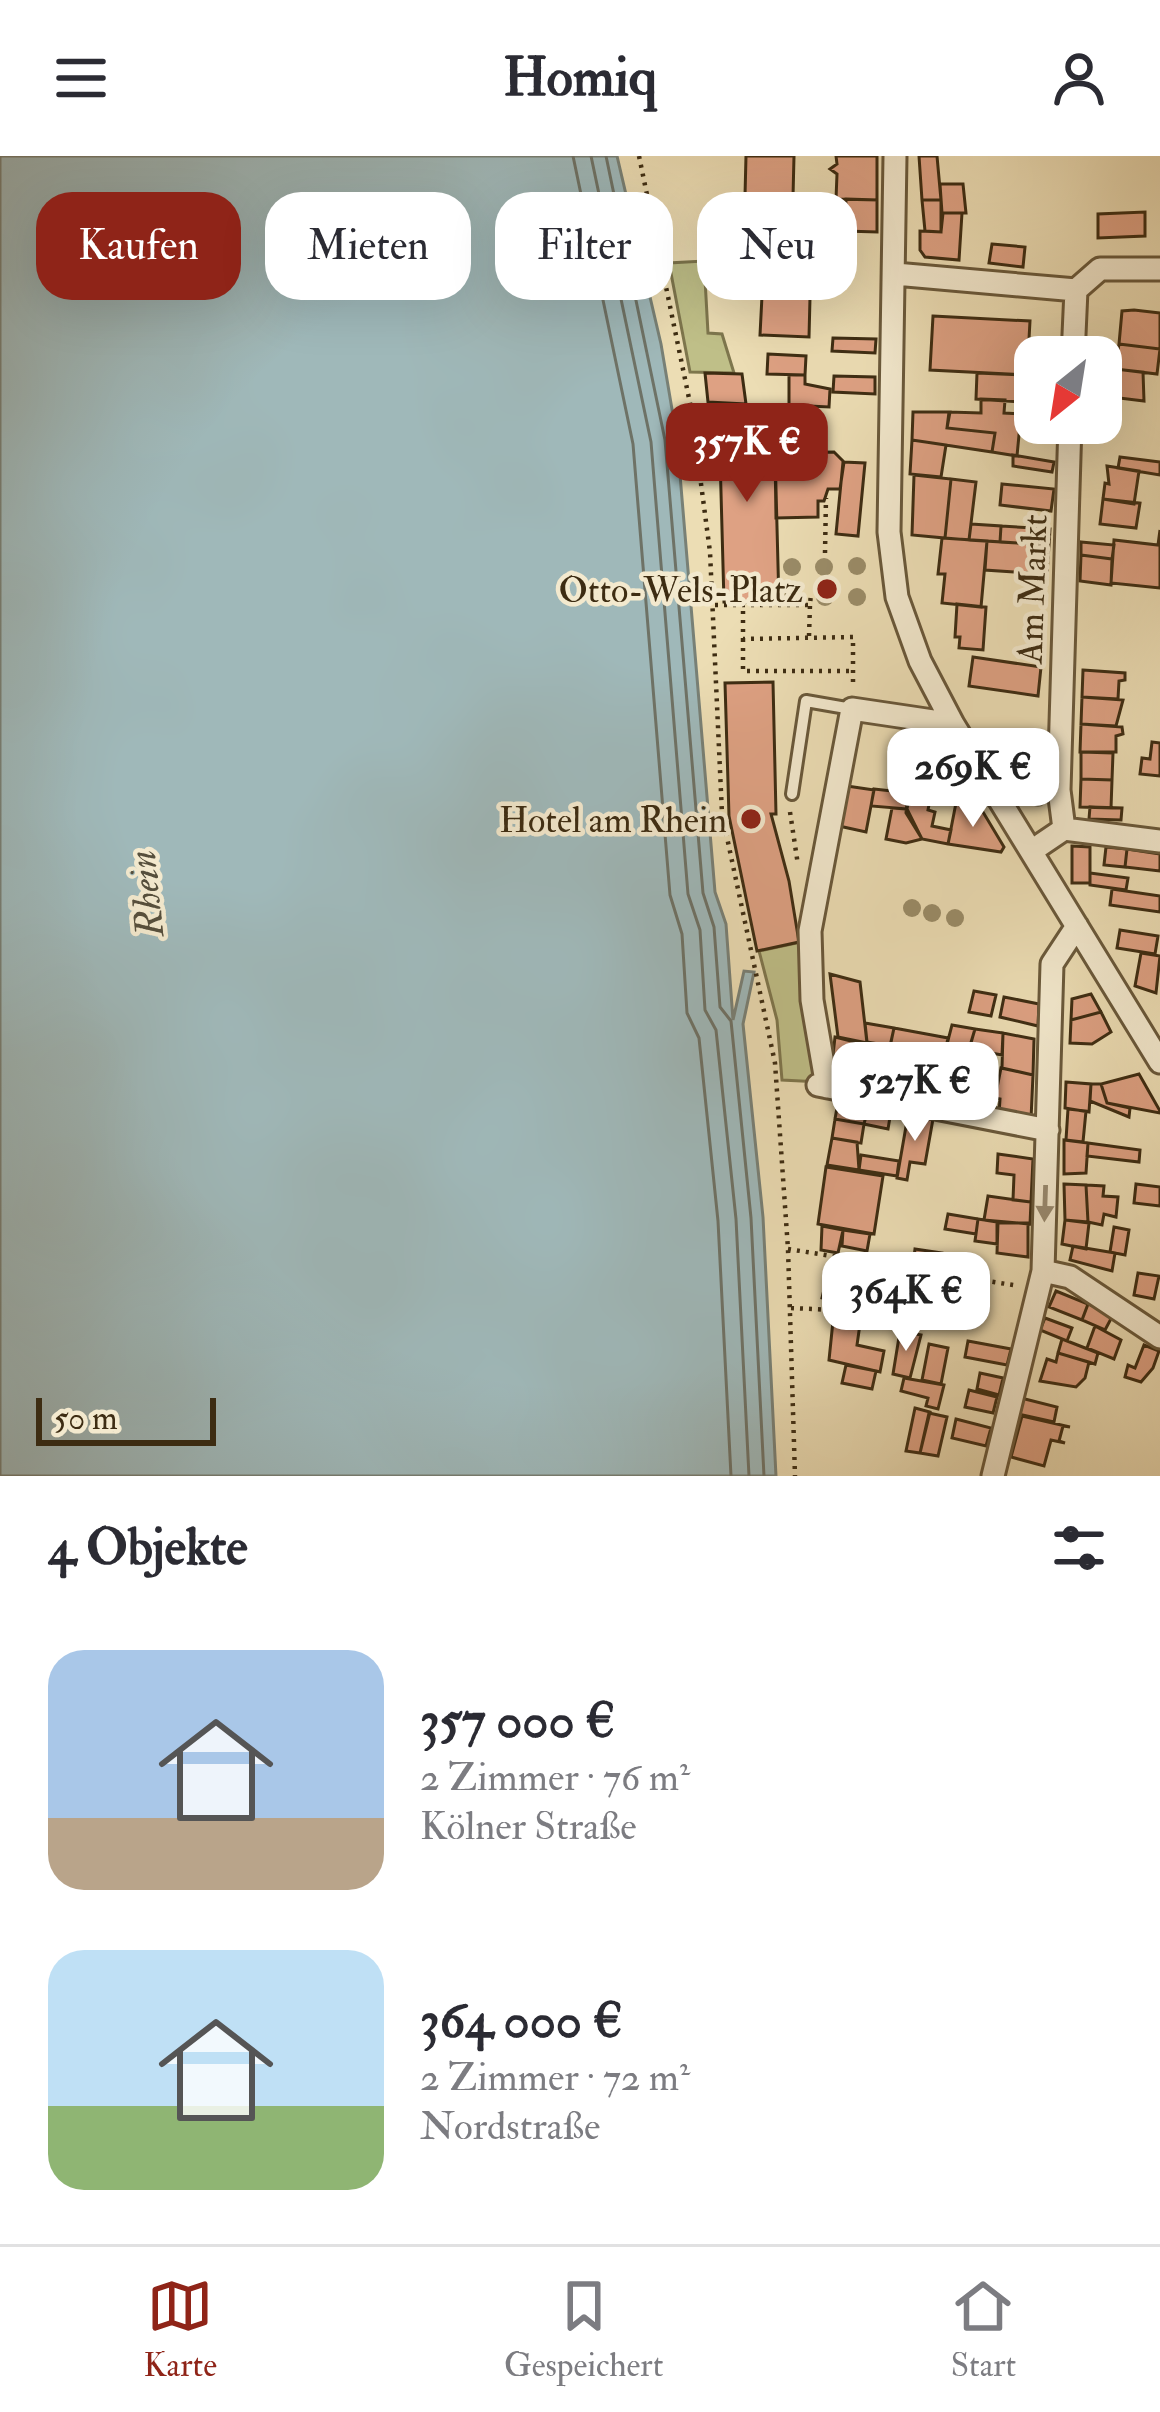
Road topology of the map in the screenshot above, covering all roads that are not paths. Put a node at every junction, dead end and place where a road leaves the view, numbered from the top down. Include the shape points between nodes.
1 (895, 156) edge
2 (1160, 269) edge
3 (895, 274) junction
4 (1076, 290) junction
5 (1074, 336) edge
6 (1069, 444) edge
7 (852, 709) junction
8 (953, 724) junction
9 (792, 794) dead end
10 (1064, 829) junction
11 (1160, 841) edge
12 (1033, 850) junction
13 (1077, 926) junction
14 (1160, 1062) edge
15 (1048, 1130) junction
16 (1040, 1280) junction
17 (1160, 1336) edge
18 (993, 1476) edge

1 - 3 street
2 - 4 street via 1100,269
3 - 4 street
3 - 8 street via 892,575 910,640
4 - 5 street
6 - 10 street, Am Markt
7 - 8 street
7 - 9 lane via 806,701
7 - 15 street via 810,931 822,1086
8 - 12 street
10 - 11 street
10 - 12 street
12 - 13 street
13 - 14 street
13 - 15 street via 1052,964
15 -> 16 street
16 - 17 street via 1070,1277
16 - 18 street

